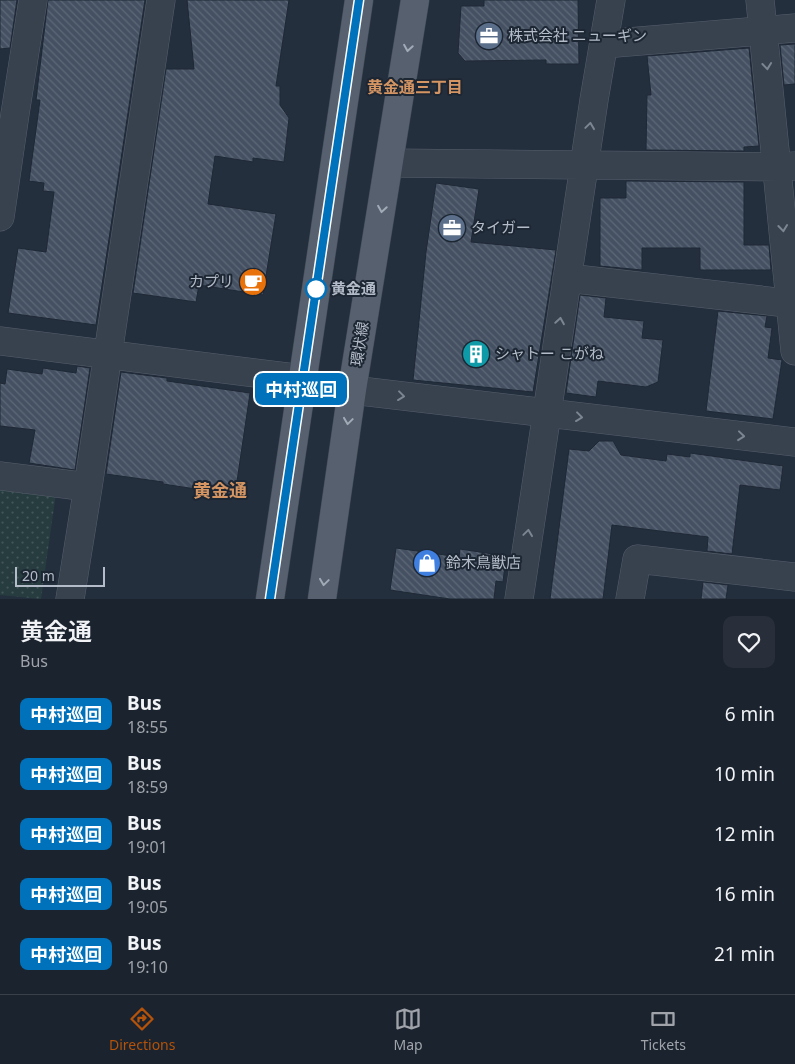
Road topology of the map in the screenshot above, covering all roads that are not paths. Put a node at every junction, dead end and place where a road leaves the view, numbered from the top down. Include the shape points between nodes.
1 (34, 0) edge
2 (161, 0) edge
3 (359, 0) edge
4 (415, 0) edge
5 (611, 0) edge
6 (760, 0) edge
7 (795, 28) edge
8 (763, 32) junction
9 (604, 44) junction
10 (7, 114) edge
11 (390, 163) junction
12 (585, 165) junction
13 (786, 166) edge
14 (0, 217) edge
15 (567, 278) junction
16 (793, 304) edge
17 (0, 341) edge
18 (795, 351) edge
19 (107, 355) junction
20 (303, 379) junction
21 (352, 390) junction
22 (546, 413) junction
23 (795, 442) edge
24 (0, 476) edge
25 (88, 487) junction
26 (795, 577) edge
27 (70, 599) edge
28 (270, 599) edge
29 (322, 599) edge
30 (519, 599) edge
31 (630, 599) edge

1 - 10 street
2 - 19 street
3 - 20 main road
4 -> 11 main road, 環状線
5 - 9 street
6 - 8 street
7 - 8 street
8 - 9 street
8 -> 13 street
12 -> 9 street
10 - 14 street
11 - 12 street
11 -> 21 main road, 環状線
12 - 13 street
12 - 15 street
13 -> 16 street
15 - 16 street
22 -> 15 street
16 - 18 street
17 - 19 street
19 - 20 street
19 - 25 street
20 - 28 main road
21 -> 22 street
21 -> 29 main road, 環状線
22 -> 23 street
30 -> 22 street
24 - 25 street
25 - 27 street
26 - 31 street via 637,559

